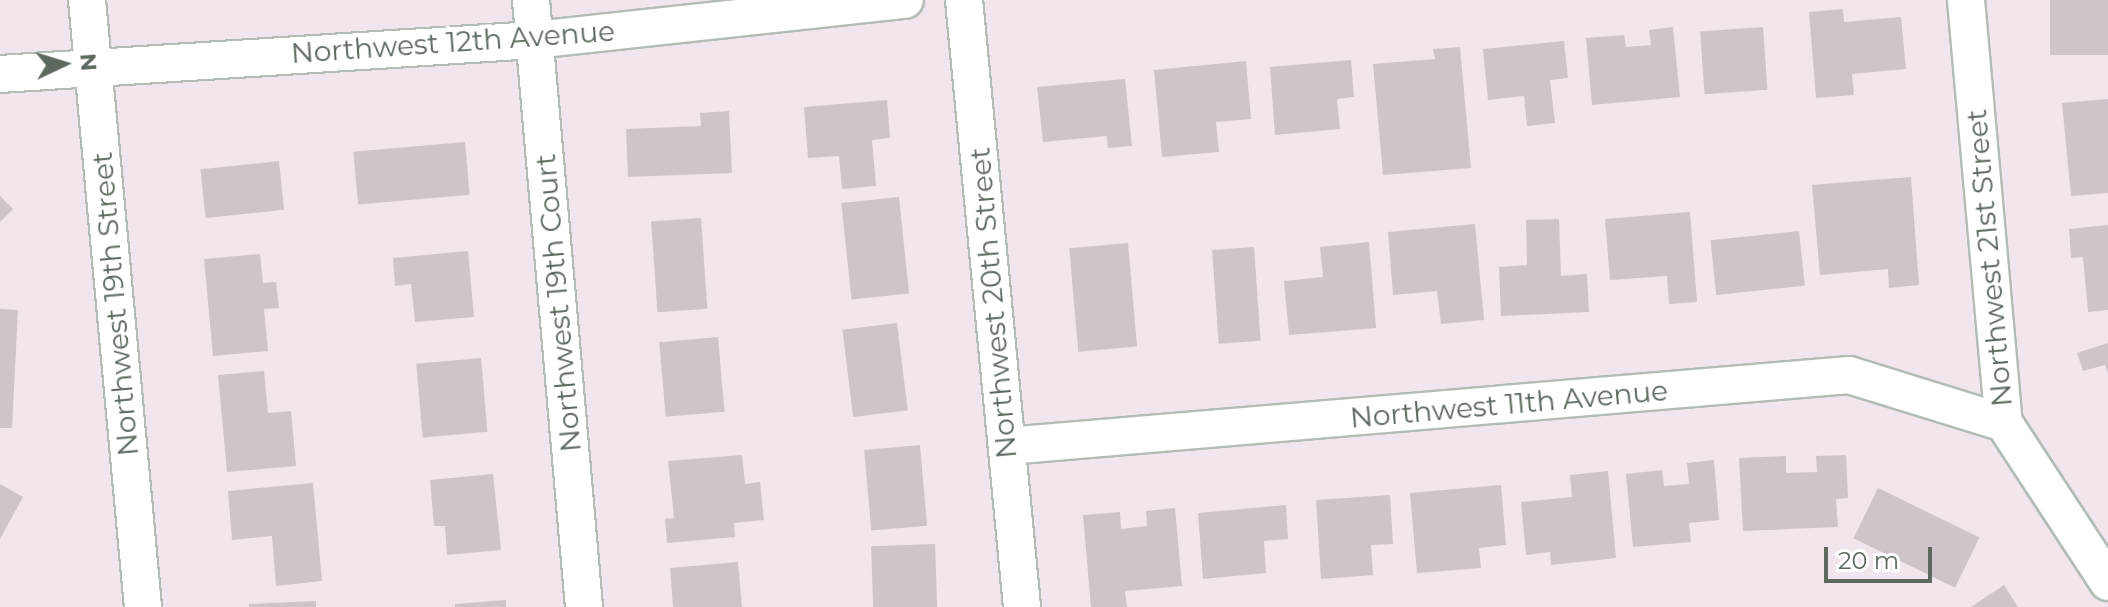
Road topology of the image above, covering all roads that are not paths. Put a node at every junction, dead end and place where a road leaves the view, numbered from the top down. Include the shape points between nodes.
1 (87, 0) edge
2 (531, 0) edge
3 (905, 0) edge
4 (964, 0) edge
5 (1966, 0) edge
6 (535, 40) junction
7 (92, 64) junction
8 (0, 74) edge
9 (2004, 423) junction
10 (1007, 446) junction
11 (2108, 582) edge
12 (143, 607) edge
13 (584, 607) edge
14 (1022, 607) edge

1 - 7 street, Northwest 19th Street
2 - 6 street, Northwest 19th Court
3 - 6 street, Northwest 12th Avenue
4 - 10 street, Northwest 20th Street
5 - 9 street, Northwest 21st Street
6 - 7 street, Northwest 12th Avenue
6 - 13 street, Northwest 19th Court
7 - 8 street, Northwest 12th Avenue
7 - 12 street, Northwest 19th Street
9 - 10 street, Northwest 11th Avenue via 1849,375
9 - 11 street, Northwest 21st Street
10 - 14 street, Northwest 20th Street

